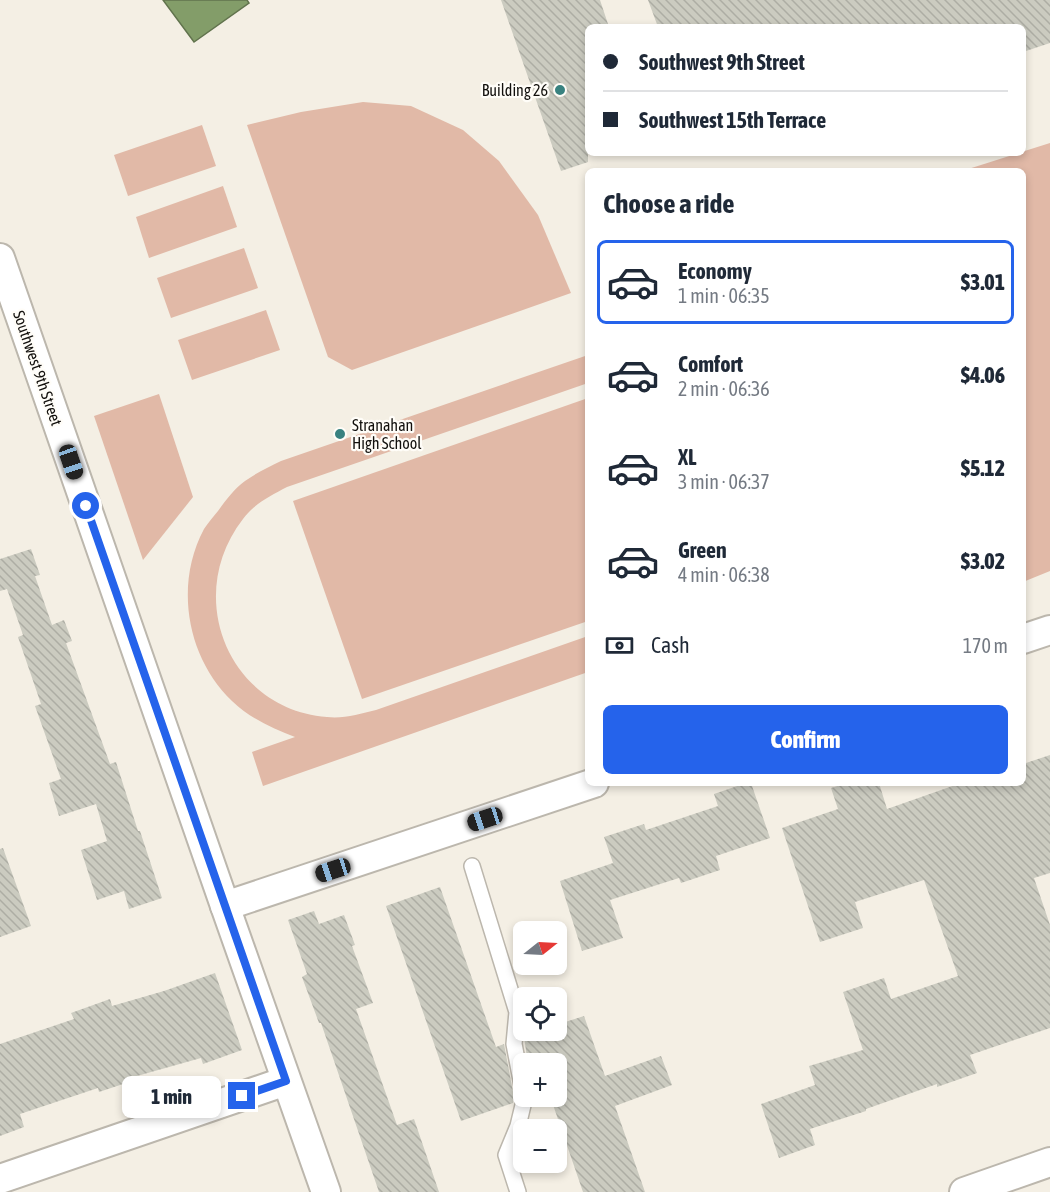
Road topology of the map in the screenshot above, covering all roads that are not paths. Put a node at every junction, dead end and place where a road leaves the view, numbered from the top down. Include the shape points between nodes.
1 (0, 258) edge
2 (1050, 630) edge
3 (1026, 638) edge
4 (585, 786) edge
5 (472, 866) dead end
6 (225, 906) junction
7 (516, 1053) edge
8 (286, 1081) junction
9 (523, 1107) edge
10 (1050, 1162) edge
11 (0, 1179) edge
12 (326, 1192) edge
13 (519, 1192) edge
14 (964, 1192) edge

1 - 6 street, Southwest 9th Street
2 - 3 street
4 - 6 street
5 - 7 lane via 517,1012
6 - 8 street, Southwest 9th Street
8 - 11 street
8 - 12 street, Southwest 9th Street
9 - 13 lane via 506,1155
10 - 14 street

